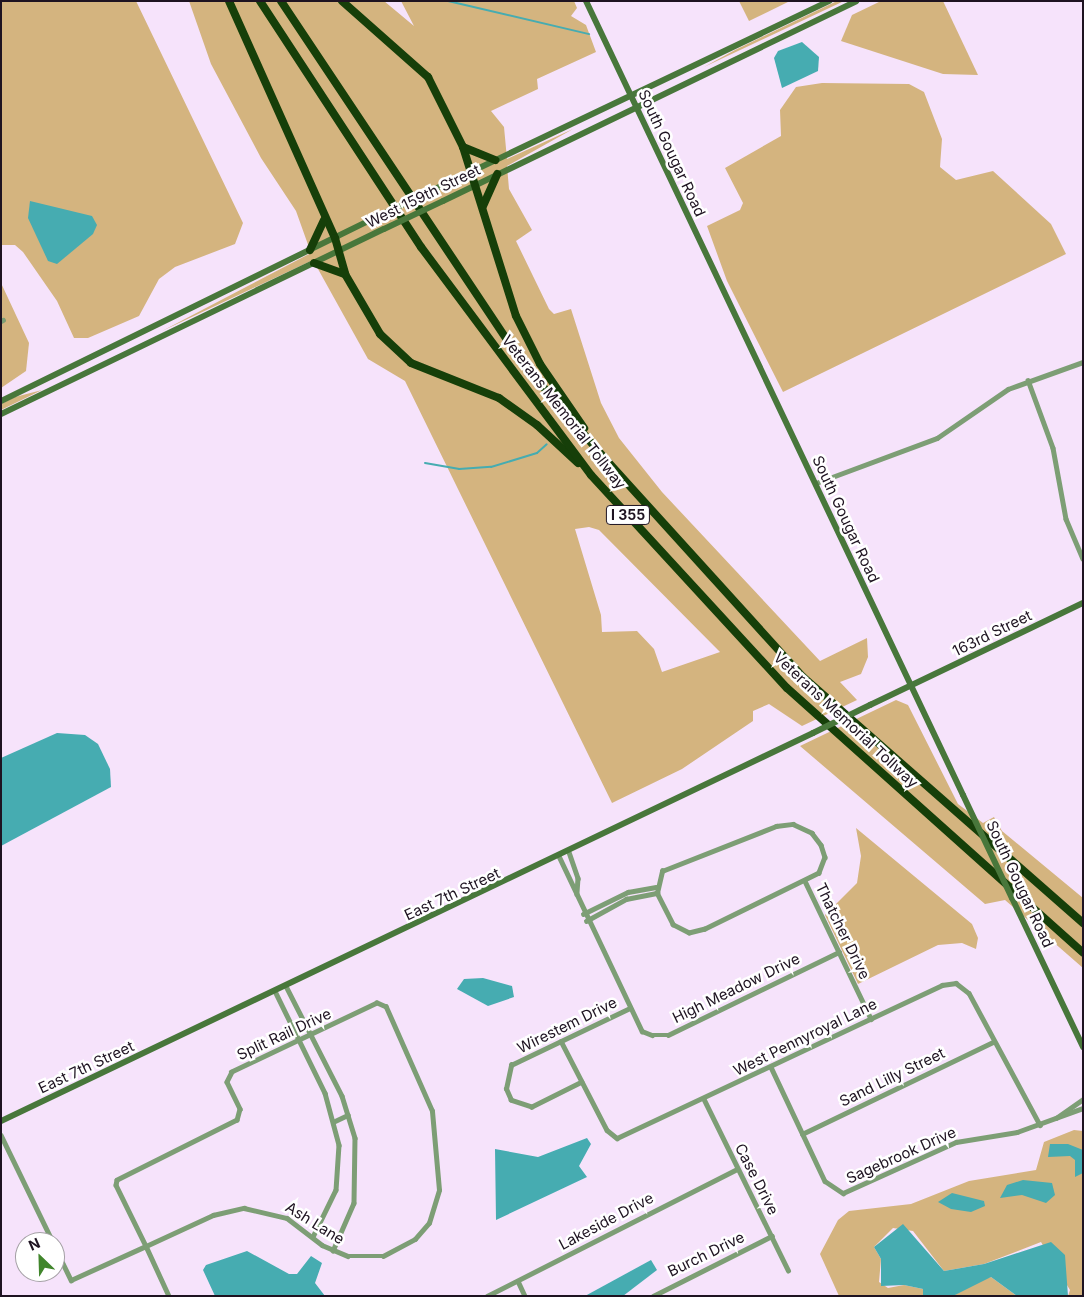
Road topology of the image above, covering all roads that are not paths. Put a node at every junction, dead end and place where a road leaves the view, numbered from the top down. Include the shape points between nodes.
1 (229, 1) edge
2 (260, 1) edge
3 (282, 1) edge
4 (342, 1) edge
5 (586, 1) edge
6 (828, 1) edge
7 (856, 1) edge
8 (632, 96) junction
9 (636, 105) junction
10 (463, 147) junction
11 (496, 160) junction
12 (471, 172) junction
13 (497, 174) junction
14 (474, 186) junction
15 (483, 206) junction
16 (324, 220) junction
17 (335, 238) junction
18 (310, 250) junction
19 (339, 251) junction
20 (314, 263) junction
21 (345, 274) junction
22 (1083, 362) edge
23 (1028, 380) junction
24 (1, 400) edge
25 (1, 414) edge
26 (608, 462) junction
27 (599, 484) junction
28 (816, 484) junction
29 (1083, 559) edge
30 (1083, 603) edge
31 (912, 685) junction
32 (569, 852) junction
33 (560, 856) junction
34 (805, 881) junction
35 (656, 890) junction
36 (577, 896) junction
37 (583, 914) junction
38 (586, 921) junction
39 (1083, 923) edge
40 (839, 952) junction
41 (1083, 953) edge
42 (286, 986) junction
43 (275, 992) junction
44 (630, 1008) junction
45 (871, 1019) junction
46 (311, 1035) junction
47 (299, 1040) junction
48 (561, 1041) junction
49 (993, 1042) junction
50 (1083, 1047) edge
51 (771, 1067) junction
52 (582, 1082) junction
53 (704, 1099) junction
54 (1083, 1099) edge
55 (1083, 1108) edge
56 (348, 1115) junction
57 (1056, 1118) junction
58 (1, 1121) edge
59 (335, 1121) junction
60 (1040, 1125) junction
61 (802, 1134) junction
62 (1, 1135) edge
63 (737, 1169) junction
64 (429, 1223) joint
65 (48, 1232) edge
66 (772, 1236) junction
67 (313, 1237) junction
68 (146, 1246) junction
69 (333, 1252) junction
70 (65, 1267) edge
71 (788, 1270) dead end
72 (518, 1281) junction
73 (169, 1296) edge
74 (488, 1296) edge
75 (524, 1296) edge
76 (653, 1296) edge

1 - 16 highway
2 - 27 highway, Veterans Memorial Tollway / I 355 via 421,247
3 - 26 highway, Veterans Memorial Tollway / I 355 via 521,362
4 - 10 highway via 428,77
5 - 8 street, South Gougar Road
6 - 8 street, West 159th Street
7 - 9 street, West 159th Street
8 - 9 street, South Gougar Road
8 - 11 street, West 159th Street
9 - 13 street, West 159th Street
9 - 28 street, South Gougar Road
10 - 11 highway
10 - 12 highway
11 - 12 street, West 159th Street
12 - 14 highway
12 - 17 street, West 159th Street, bridge
13 - 14 street, West 159th Street
13 - 15 highway
14 - 15 highway
14 - 19 street, West 159th Street, bridge
15 - 26 highway via 516,316 540,364
16 - 17 highway
16 - 18 highway
17 - 18 street, West 159th Street
17 - 19 highway
18 - 24 street, West 159th Street
19 - 20 street, West 159th Street
19 - 21 highway
20 - 21 highway
20 - 25 street, West 159th Street
21 - 27 highway via 370,319 393,350 411,363 499,398 537,425
22 - 23 street
23 - 28 street via 990,400 937,438
23 - 29 street via 1052,448 1066,519
26 - 39 highway, Veterans Memorial Tollway / I 355 via 803,677
27 - 41 highway, Veterans Memorial Tollway / I 355 via 787,688
28 - 31 street, South Gougar Road
30 - 31 street, 163rd Street
31 - 32 street, East 7th Street, bridge
31 - 50 street, South Gougar Road, bridge
32 - 33 street, East 7th Street
32 - 36 street, High Meadow Drive via 578,878
33 - 36 street, High Meadow Drive
33 - 42 street, East 7th Street
34 - 35 street via 689,933 673,924
34 - 35 street via 822,869 823,851 806,829 785,824 672,865 662,871
34 - 40 street, Thatcher Drive
35 - 37 street via 628,892
35 - 38 street via 633,896
36 - 37 street, High Meadow Drive
37 - 38 street, High Meadow Drive
38 - 44 street, High Meadow Drive
40 - 44 street, High Meadow Drive via 668,1035 642,1031
40 - 45 street, Thatcher Drive
42 - 43 street, East 7th Street
42 - 46 street
43 - 47 street
43 - 58 street, East 7th Street
44 - 48 street, Wirestem Drive
45 - 49 street, West Pennyroyal Lane via 942,985 956,983 969,993
45 - 51 street, West Pennyroyal Lane
46 - 47 street, Split Rail Drive
46 - 56 street
46 - 64 street, Split Rail Drive via 382,1004 428,1096 439,1190
47 - 59 street
47 - 68 street, Split Rail Drive via 228,1076 240,1109 237,1120 117,1180
48 - 52 street, West Pennyroyal Lane
48 - 52 street, Wirestem Drive via 511,1065 506,1089 511,1100 532,1107
49 - 60 street, West Pennyroyal Lane
49 - 61 street, Sand Lilly Street
51 - 53 street, West Pennyroyal Lane
51 - 61 street, Sagebrook Drive
52 - 53 street, West Pennyroyal Lane via 607,1130 617,1138
53 - 63 street, Case Drive
54 - 57 street, Sagebrook Drive
55 - 57 street, Sagebrook Drive
56 - 59 street
56 - 69 street via 355,1138 357,1182 354,1204
57 - 60 street, Sagebrook Drive
59 - 67 street via 340,1167 336,1190
60 - 61 street, Sagebrook Drive via 956,1142 843,1193 824,1181
62 - 65 street
63 - 66 street, Case Drive
63 - 72 street, Lakeside Drive
64 - 69 street, Ash Lane via 401,1250 383,1256 363,1258
66 - 71 street, Case Drive
66 - 76 street, Burch Drive
67 - 68 street, Ash Lane via 275,1212 244,1208 213,1216
67 - 69 street, Ash Lane
68 - 70 street, Ash Lane via 71,1280
68 - 73 street
72 - 74 street, Lakeside Drive
72 - 75 street

